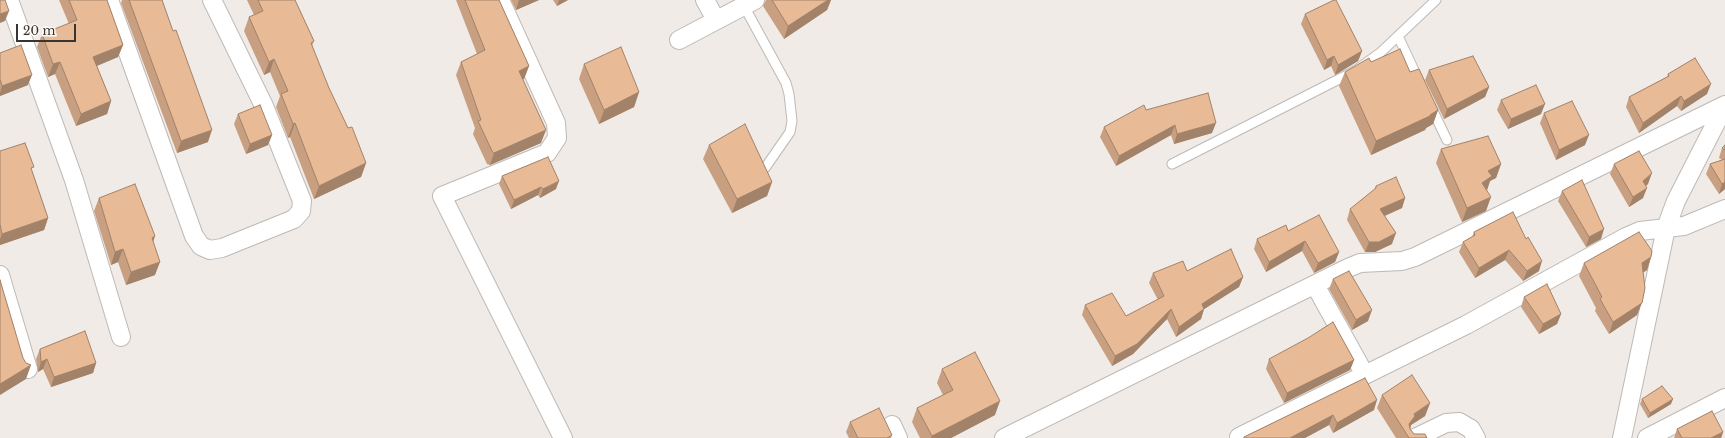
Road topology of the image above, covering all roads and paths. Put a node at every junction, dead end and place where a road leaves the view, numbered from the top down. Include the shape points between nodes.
1 (9, 0) edge
2 (109, 0) edge
3 (212, 0) edge
4 (500, 0) edge
5 (705, 0) edge
6 (1436, 0) edge
7 (749, 3) edge
8 (716, 20) junction
9 (1398, 36) junction
10 (678, 40) dead end
11 (1725, 105) edge
12 (1447, 140) dead end
13 (1172, 164) dead end
14 (765, 168) edge
15 (1725, 209) edge
16 (1666, 228) junction
17 (0, 275) edge
18 (1315, 285) junction
19 (121, 336) dead end
20 (28, 369) edge
21 (1364, 375) junction
22 (1725, 398) edge
23 (1239, 436) dead end
24 (563, 438) edge
25 (1004, 438) edge
26 (1414, 438) edge
27 (1476, 438) edge
28 (1622, 438) edge
29 (1647, 438) edge

1 - 19 street via 74,180
2 - 3 street via 194,236 201,246 210,250 222,248 294,219 302,211 302,200 264,106
4 - 24 street via 556,123 557,138 547,153 442,196
5 - 8 street
6 - 9 lane
7 - 8 street
7 - 14 lane via 790,94 790,132
8 - 10 street
9 - 12 lane
9 - 13 lane via 1355,71
11 - 16 street via 1676,201
11 - 18 street via 1415,257 1402,261 1360,263
15 - 16 street via 1684,226
16 - 21 street via 1640,231 1626,236 1466,324
16 - 28 street
17 - 20 street
18 - 21 street
18 - 25 street
21 - 23 street
22 - 29 street
26 - 27 street via 1446,423 1459,422 1471,429

